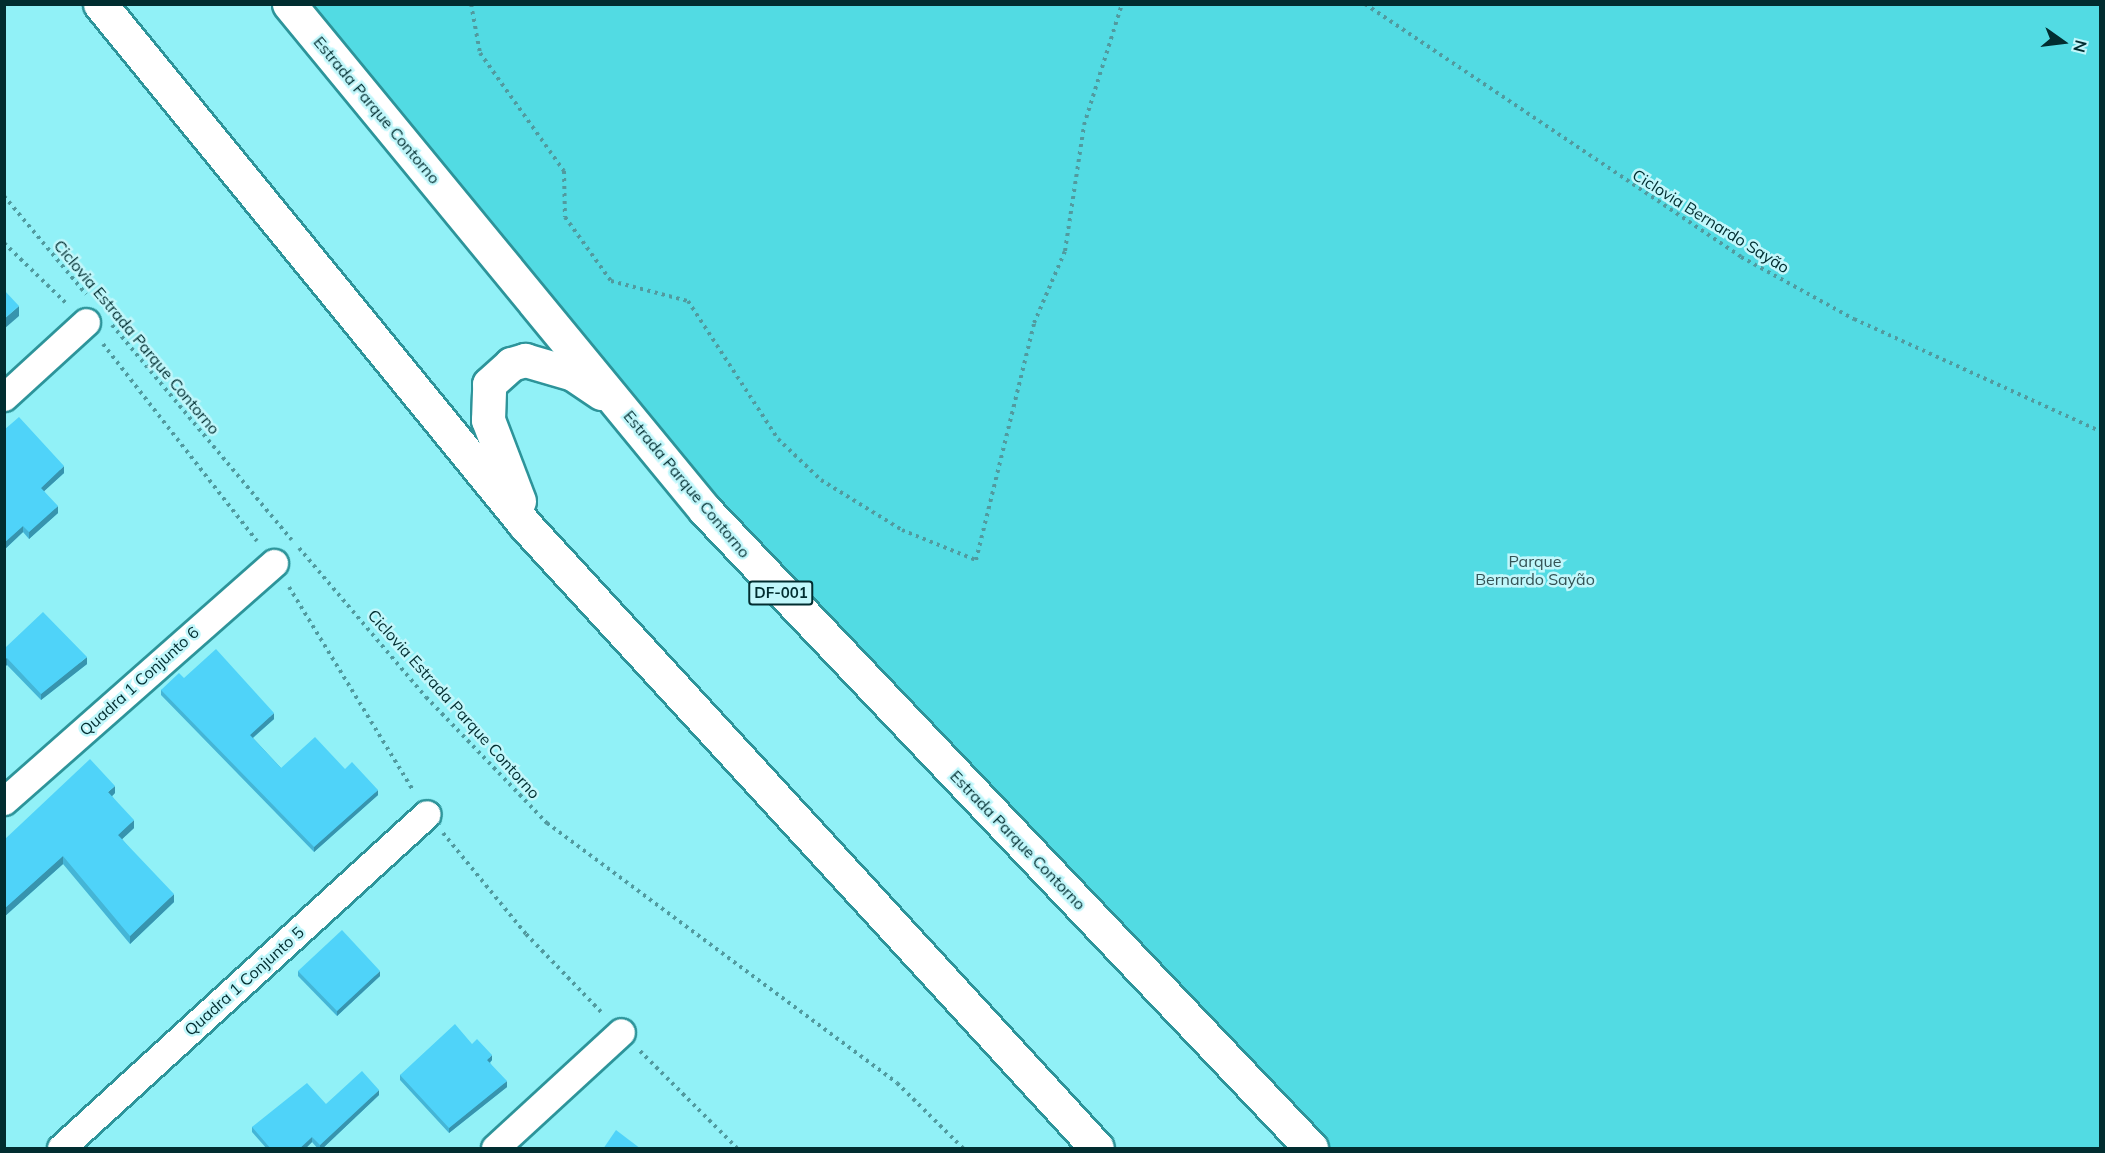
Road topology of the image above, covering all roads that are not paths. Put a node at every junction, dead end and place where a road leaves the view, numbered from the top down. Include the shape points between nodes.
1 (100, 4) edge
2 (289, 4) edge
3 (94, 313) road end
4 (4, 397) edge
5 (625, 409) junction
6 (526, 526) junction
7 (274, 563) road end
8 (4, 801) edge
9 (427, 814) road end
10 (621, 1032) road end
11 (61, 1149) edge
12 (495, 1149) edge
13 (1097, 1149) edge
14 (1311, 1149) edge

1 - 6 main road
2 - 5 main road, Estrada Parque Contorno / DF-001
3 - 4 street
5 - 6 main road via 573,374 535,362 511,364 489,384 488,420
5 - 14 main road, Estrada Parque Contorno / DF-001 via 705,510 824,640
6 - 13 main road
7 - 8 street, Quadra 1 Conjunto 6
9 - 11 street, Quadra 1 Conjunto 5
10 - 12 street

